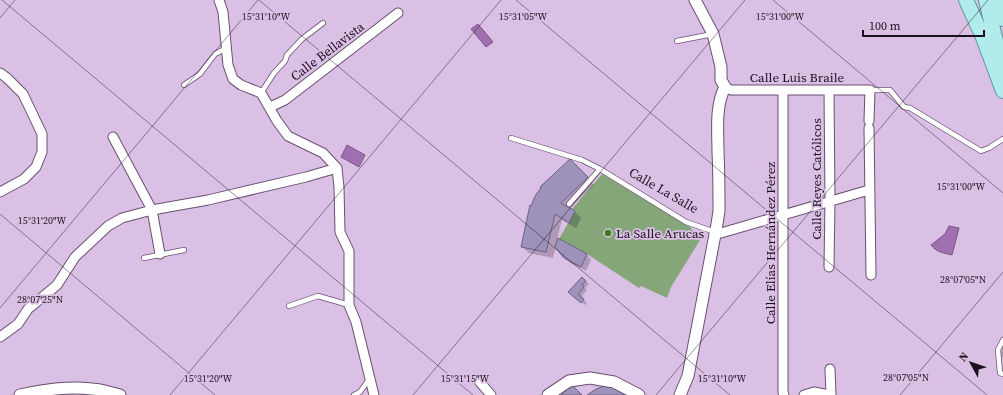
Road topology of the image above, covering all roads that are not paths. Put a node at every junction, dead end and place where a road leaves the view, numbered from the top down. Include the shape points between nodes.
1 (219, 0) edge
2 (966, 0) edge
3 (986, 0) edge
4 (998, 0) edge
5 (698, 2) edge
6 (398, 13) dead end
7 (1003, 19) edge
8 (323, 23) dead end
9 (713, 34) junction
10 (677, 41) dead end
11 (227, 48) junction
12 (1003, 70) edge
13 (0, 72) edge
14 (184, 85) dead end
15 (725, 87) junction
16 (783, 90) junction
17 (829, 90) junction
18 (870, 90) junction
19 (1003, 92) edge
20 (261, 93) junction
21 (270, 107) junction
22 (113, 137) dead end
23 (511, 138) dead end
24 (1003, 139) edge
25 (337, 168) junction
26 (600, 170) junction
27 (869, 190) junction
28 (0, 192) edge
29 (830, 202) junction
30 (569, 204) dead end
31 (152, 210) junction
32 (783, 215) junction
33 (715, 232) junction
34 (184, 250) dead end
35 (160, 254) junction
36 (144, 258) dead end
37 (829, 267) dead end
38 (871, 275) dead end
39 (349, 305) junction
40 (289, 306) dead end
41 (0, 337) edge
42 (1003, 340) edge
43 (830, 369) dead end
44 (1003, 374) edge
45 (370, 378) junction
46 (479, 381) dead end
47 (41, 393) edge
48 (20, 395) edge
49 (120, 395) edge
50 (354, 395) edge
51 (374, 395) edge
52 (491, 395) edge
53 (548, 395) edge
54 (639, 395) edge
55 (680, 395) edge
56 (784, 395) edge
57 (804, 395) edge
58 (830, 395) edge

1 - 11 street
2 - 19 main road
3 - 12 main road
4 - 7 main road
5 - 9 street
6 - 21 street, Calle Bellavista via 285,100
8 - 20 lane via 287,55 285,62
9 - 10 lane
9 - 15 street via 721,67 721,80
11 - 14 lane via 215,54 200,74
11 - 20 street via 228,65 233,79
13 - 28 street via 23,94 42,134 42,152 36,167 24,179
15 - 16 street, Calle Luis Braile via 731,90
15 - 33 street via 721,95 718,132 719,211
16 - 17 street, Calle Luis Braile
16 - 32 street, Calle Elías Hernández Pérez
17 - 18 street, Calle Luis Braile
17 - 29 street, Calle Reyes Católicos
18 - 24 lane via 890,90 904,106 981,151
18 - 27 street
20 - 21 street
21 - 25 street via 288,136 323,153
22 - 31 street
23 - 26 lane, Calle La Salle via 582,160
25 - 31 street via 208,200
25 - 39 street via 340,232 349,251
26 - 30 lane
26 - 33 lane, Calle La Salle via 686,222
27 - 29 street
27 - 38 street
29 - 32 street
29 - 37 street, Calle Reyes Católicos
31 - 35 street
31 - 41 street via 122,218 108,226 75,257 57,285 28,309 18,324
32 - 33 street via 721,233
32 - 56 street, Calle Elías Hernández Pérez
33 - 55 street via 688,376
34 - 35 lane
35 - 36 lane
39 - 40 lane via 318,296
39 - 45 street via 356,322
42 - 44 lane via 998,350 1000,372
43 - 58 street
45 - 50 lane via 360,392
45 - 51 street
46 - 52 street
47 - 48 street
47 - 49 street via 69,388 94,389
53 - 54 street via 569,381 590,378 614,382
57 - 58 street via 814,392

